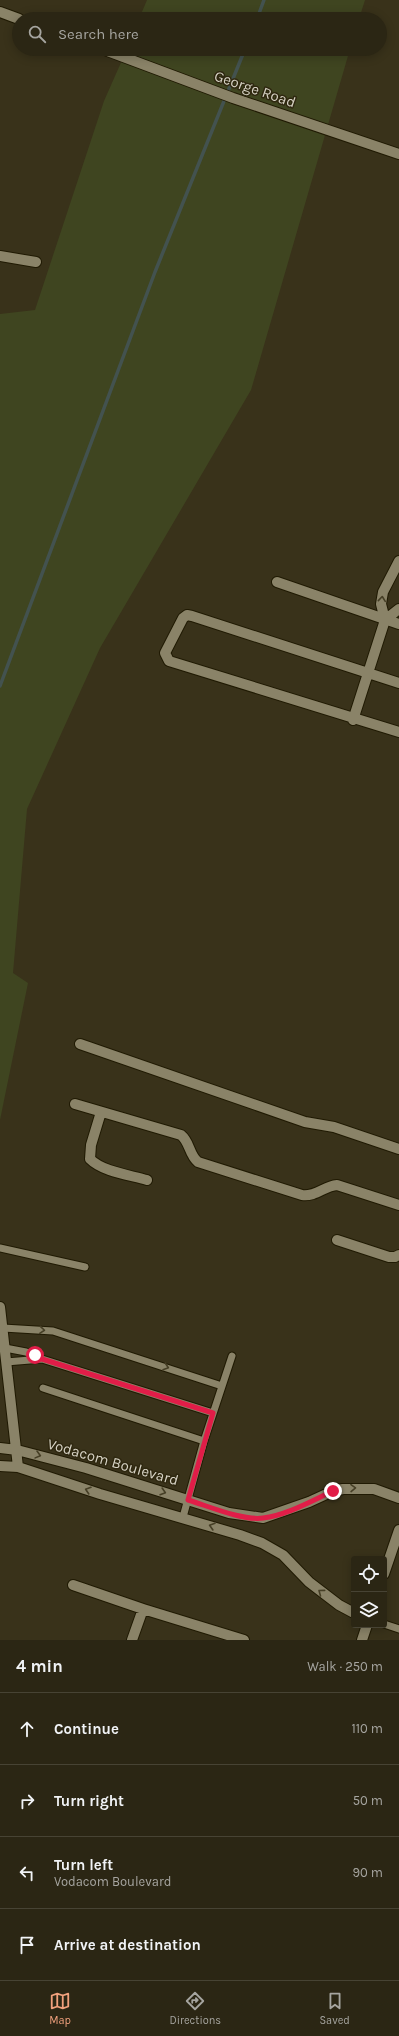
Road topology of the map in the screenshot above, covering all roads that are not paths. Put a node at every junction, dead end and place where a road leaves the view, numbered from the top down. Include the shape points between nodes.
1 (0, 12) edge
2 (12, 16) edge
3 (121, 56) edge
4 (399, 154) edge
5 (0, 256) edge
6 (36, 262) dead end
7 (399, 561) edge
8 (277, 582) dead end
9 (399, 609) edge
10 (385, 620) junction
11 (399, 624) edge
12 (369, 673) junction
13 (399, 683) edge
14 (353, 720) junction
15 (399, 732) edge
16 (80, 1044) dead end
17 (75, 1104) dead end
18 (101, 1112) junction
19 (399, 1149) edge
20 (147, 1180) dead end
21 (399, 1205) edge
22 (337, 1240) dead end
23 (0, 1248) edge
24 (399, 1255) edge
25 (85, 1267) dead end
26 (0, 1307) edge
27 (3, 1328) junction
28 (5, 1348) junction
29 (232, 1356) dead end
30 (42, 1359) junction
31 (6, 1362) junction
32 (222, 1386) junction
33 (43, 1388) dead end
34 (213, 1413) junction
35 (204, 1441) junction
36 (0, 1448) edge
37 (17, 1450) junction
38 (0, 1466) edge
39 (18, 1467) junction
40 (399, 1498) edge
41 (188, 1500) junction
42 (183, 1517) junction
43 (399, 1530) edge
44 (387, 1565) edge
45 (73, 1585) dead end
46 (143, 1609) junction
47 (351, 1611) edge
48 (387, 1625) edge
49 (366, 1628) edge
50 (399, 1629) edge
51 (132, 1640) edge
52 (244, 1640) edge
53 (362, 1640) edge

1 - 2 street
3 - 4 street, George Road via 233,98
5 - 6 street
10 -> 7 street via 381,604 383,592
8 - 10 street
9 - 10 street
10 - 11 street
10 - 12 street
12 - 13 street
12 - 14 street
12 - 14 street via 187,615 182,618 165,653 169,661
14 - 15 street
16 - 19 street via 305,1122 334,1128
17 - 18 street
18 - 20 street via 91,1145 90,1159 111,1170
18 - 21 street via 181,1135 198,1162 302,1195 313,1194 337,1184
22 - 24 street via 389,1257
23 - 25 lane
26 - 27 street
27 - 28 street
27 -> 32 lane via 44,1329 57,1332
28 - 30 lane via 26,1352
28 - 31 street
29 - 32 lane
30 - 31 lane
30 - 34 lane
31 - 37 street
32 - 34 lane
33 - 35 lane
34 - 35 lane
35 - 41 lane
36 - 37 street, Vodacom Boulevard
37 - 39 street
37 -> 41 street, Vodacom Boulevard via 86,1468
38 - 39 street
42 -> 39 street via 100,1494
41 -> 40 street, Vodacom Boulevard via 229,1513 263,1518 343,1489 374,1489
41 - 42 lane
47 -> 42 street via 309,1582 283,1554 262,1543
43 - 44 street
45 - 46 street
46 - 51 street
46 - 52 street
48 - 50 lane
49 - 53 street

